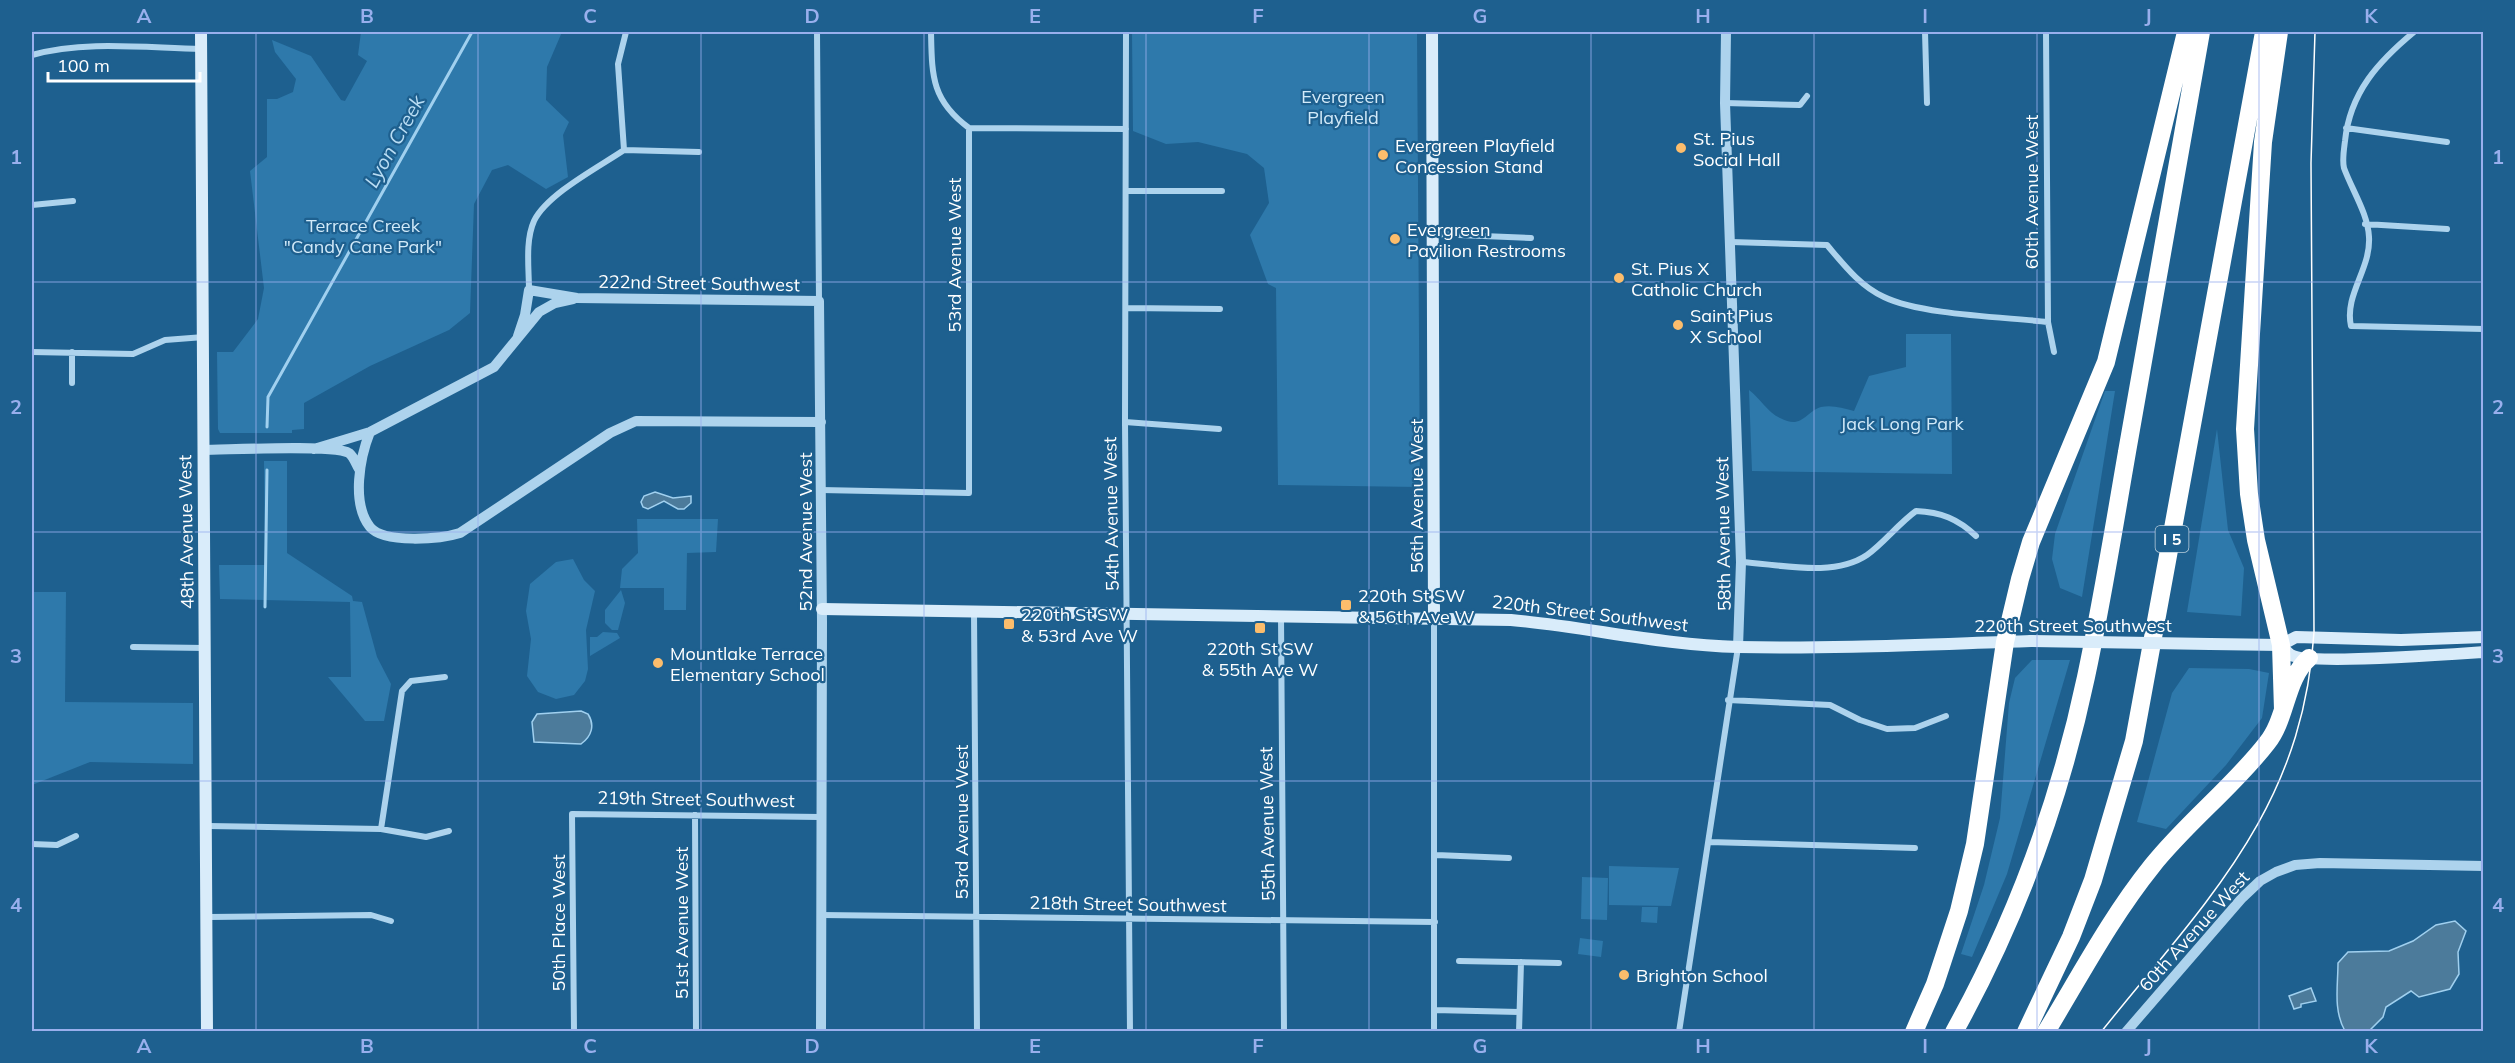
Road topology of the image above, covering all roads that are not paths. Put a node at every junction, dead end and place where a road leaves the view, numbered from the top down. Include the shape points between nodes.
1 (201, 32) edge
2 (626, 32) edge
3 (817, 32) edge
4 (932, 32) edge
5 (1126, 32) edge
6 (1432, 32) edge
7 (1726, 32) edge
8 (1925, 32) edge
9 (2046, 32) edge
10 (2186, 32) edge
11 (2201, 32) edge
12 (2264, 32) edge
13 (2279, 32) edge
14 (2414, 32) edge
15 (201, 49) junction
16 (32, 55) edge
17 (1806, 96) dead end
18 (1725, 103) junction
19 (1927, 103) dead end
20 (969, 128) junction
21 (2346, 128) junction
22 (1126, 129) junction
23 (2447, 142) dead end
24 (624, 150) junction
25 (699, 152) dead end
26 (1127, 190) junction
27 (1222, 191) dead end
28 (74, 201) dead end
29 (32, 205) edge
30 (2365, 224) junction
31 (2447, 230) dead end
32 (1434, 234) junction
33 (1531, 238) dead end
34 (1731, 242) junction
35 (529, 290) junction
36 (577, 298) junction
37 (819, 301) junction
38 (1127, 308) junction
39 (1220, 309) dead end
40 (2048, 322) junction
41 (2484, 329) edge
42 (518, 336) junction
43 (204, 337) junction
44 (32, 351) edge
45 (72, 352) junction
46 (2054, 352) dead end
47 (72, 383) dead end
48 (821, 422) junction
49 (1125, 422) junction
50 (1219, 429) dead end
51 (370, 432) junction
52 (314, 449) junction
53 (203, 450) junction
54 (359, 469) junction
55 (821, 490) junction
56 (1976, 536) dead end
57 (1742, 562) junction
58 (822, 609) junction
59 (974, 612) junction
60 (1127, 613) junction
61 (1281, 616) junction
62 (1434, 618) junction
63 (2484, 637) edge
64 (2005, 642) junction
65 (2281, 645) junction
66 (133, 647) dead end
67 (1738, 647) junction
68 (206, 648) junction
69 (2484, 652) edge
70 (2309, 658) junction
71 (445, 677) dead end
72 (1728, 700) junction
73 (2283, 710) junction
74 (1946, 716) dead end
75 (572, 814) joint
76 (695, 815) junction
77 (820, 817) junction
78 (208, 826) junction
79 (381, 829) junction
80 (449, 831) dead end
81 (76, 836) dead end
82 (1709, 842) junction
83 (32, 844) edge
84 (1915, 848) dead end
85 (1436, 855) junction
86 (1509, 858) dead end
87 (2484, 866) edge
88 (820, 915) junction
89 (976, 916) junction
90 (209, 917) junction
91 (1130, 919) junction
92 (391, 921) dead end
93 (1284, 921) junction
94 (1435, 922) junction
95 (1459, 961) dead end
96 (1521, 962) junction
97 (1559, 963) dead end
98 (1434, 1010) junction
99 (1519, 1012) junction
100 (207, 1032) edge
101 (574, 1032) edge
102 (696, 1032) edge
103 (821, 1032) edge
104 (977, 1032) edge
105 (1130, 1032) edge
106 (1284, 1032) edge
107 (1434, 1032) edge
108 (1519, 1032) edge
109 (1679, 1032) edge
110 (1914, 1032) edge
111 (1954, 1032) edge
112 (2026, 1032) edge
113 (2046, 1032) edge
114 (2126, 1032) edge

1 - 15 main road, 48th Avenue West
2 - 24 street via 618,64
3 - 37 street, 52nd Avenue West
4 - 20 street via 932,78 951,114
5 - 22 street, 54th Avenue West
6 - 32 main road, 56th Avenue West
7 - 18 street, 58th Avenue West
8 - 19 street
9 - 40 street, 60th Avenue West
10 - 64 highway via 2106,362 2031,542
11 - 111 highway via 2098,616 2074,729 2027,873
12 - 112 highway, I 5 via 2134,741 2093,880
13 - 65 highway via 2264,142 2245,429 2256,540
14 - 21 street via 2364,83
15 - 16 street via 58,48
15 - 43 main road, 48th Avenue West
17 - 18 street via 1800,105
18 - 34 street, 58th Avenue West
20 - 22 street
20 - 55 street, 53rd Avenue West via 969,493
21 - 23 street
21 - 30 street via 2343,165
22 - 26 street, 54th Avenue West
24 - 25 street
24 - 35 street via 546,204 534,222
26 - 27 street
26 - 38 street, 54th Avenue West
28 - 29 street
30 - 31 street
30 - 41 street via 2369,237 2365,265 2348,311 2351,326
32 - 33 street
32 - 62 main road, 56th Avenue West
34 - 40 street via 1827,245 1852,275 1884,297 1921,308
34 - 57 street, 58th Avenue West
35 - 36 street, 222nd Street Southwest
35 - 42 street, 222nd Street Southwest
36 - 37 street, 222nd Street Southwest
36 - 42 street, 222nd Street Southwest via 539,312
37 - 48 street, 52nd Avenue West
38 - 39 street
38 - 49 street, 54th Avenue West
40 - 46 street, 60th Avenue West
42 - 51 street, 222nd Street Southwest via 494,367
43 - 45 street via 165,340 133,354
43 - 53 main road, 48th Avenue West
44 - 45 street
45 - 47 street
48 - 54 street via 636,421 610,433 460,533 442,539 386,536 371,528 362,512
48 - 55 street, 52nd Avenue West
49 - 50 street
49 - 60 street, 54th Avenue West
51 - 52 street, 222nd Street Southwest
51 - 54 street
52 - 53 street
52 - 54 street via 348,453
53 - 68 main road, 48th Avenue West
55 - 58 street, 52nd Avenue West
56 - 57 street via 1963,523 1938,512 1916,511 1867,555 1844,565
57 - 67 street, 58th Avenue West
58 - 59 main road, 220th Street Southwest
58 - 77 street, 52nd Avenue West
59 - 60 main road, 220th Street Southwest
59 - 89 street, 53rd Avenue West
60 - 61 main road, 220th Street Southwest
60 - 91 street, 54th Avenue West
61 - 62 main road, 220th Street Southwest
61 - 93 street, 55th Avenue West
62 - 67 main road, 220th Street Southwest via 1554,623 1644,638
62 - 85 street, 56th Avenue West
63 - 65 main road, 220th Street Southwest via 2296,637
64 - 65 main road, 220th Street Southwest, bridge
64 - 67 main road, 220th Street Southwest
64 - 110 highway via 1975,844 1959,911
65 - 70 main road, 220th Street Southwest via 2292,656
65 - 73 highway
66 - 68 street
67 - 72 street, 58th Avenue West
68 - 78 main road, 48th Avenue West
69 - 70 main road, 220th Street Southwest
70 - 73 highway via 2295,675
71 - 79 street via 411,681 402,691
72 - 74 street via 1830,705 1887,729 1915,728
72 - 82 street, 58th Avenue West
73 - 113 highway via 2261,751 2140,881
75 - 76 street, 219th Street Southwest
75 - 101 street, 50th Place West
76 - 77 street, 219th Street Southwest
76 - 102 street, 51st Avenue West
77 - 88 street, 52nd Avenue West
78 - 79 street
78 - 90 main road, 48th Avenue West
79 - 80 street via 426,837
81 - 83 street via 57,845
82 - 84 street
82 - 109 street, 58th Avenue West
85 - 86 street
85 - 94 street, 56th Avenue West
87 - 114 street, 60th Avenue West via 2320,863 2295,865 2268,876 2242,898
88 - 89 street, 218th Street Southwest
88 - 103 street, 52nd Avenue West
89 - 91 street, 218th Street Southwest
89 - 104 street, 53rd Avenue West
90 - 92 street via 370,915
90 - 100 main road, 48th Avenue West
91 - 93 street, 218th Street Southwest
91 - 105 street, 54th Avenue West
93 - 94 street, 218th Street Southwest
93 - 106 street, 55th Avenue West
94 - 98 street, 56th Avenue West
95 - 96 street
96 - 97 street
96 - 99 street
98 - 99 street
98 - 107 street, 56th Avenue West
99 - 108 street

